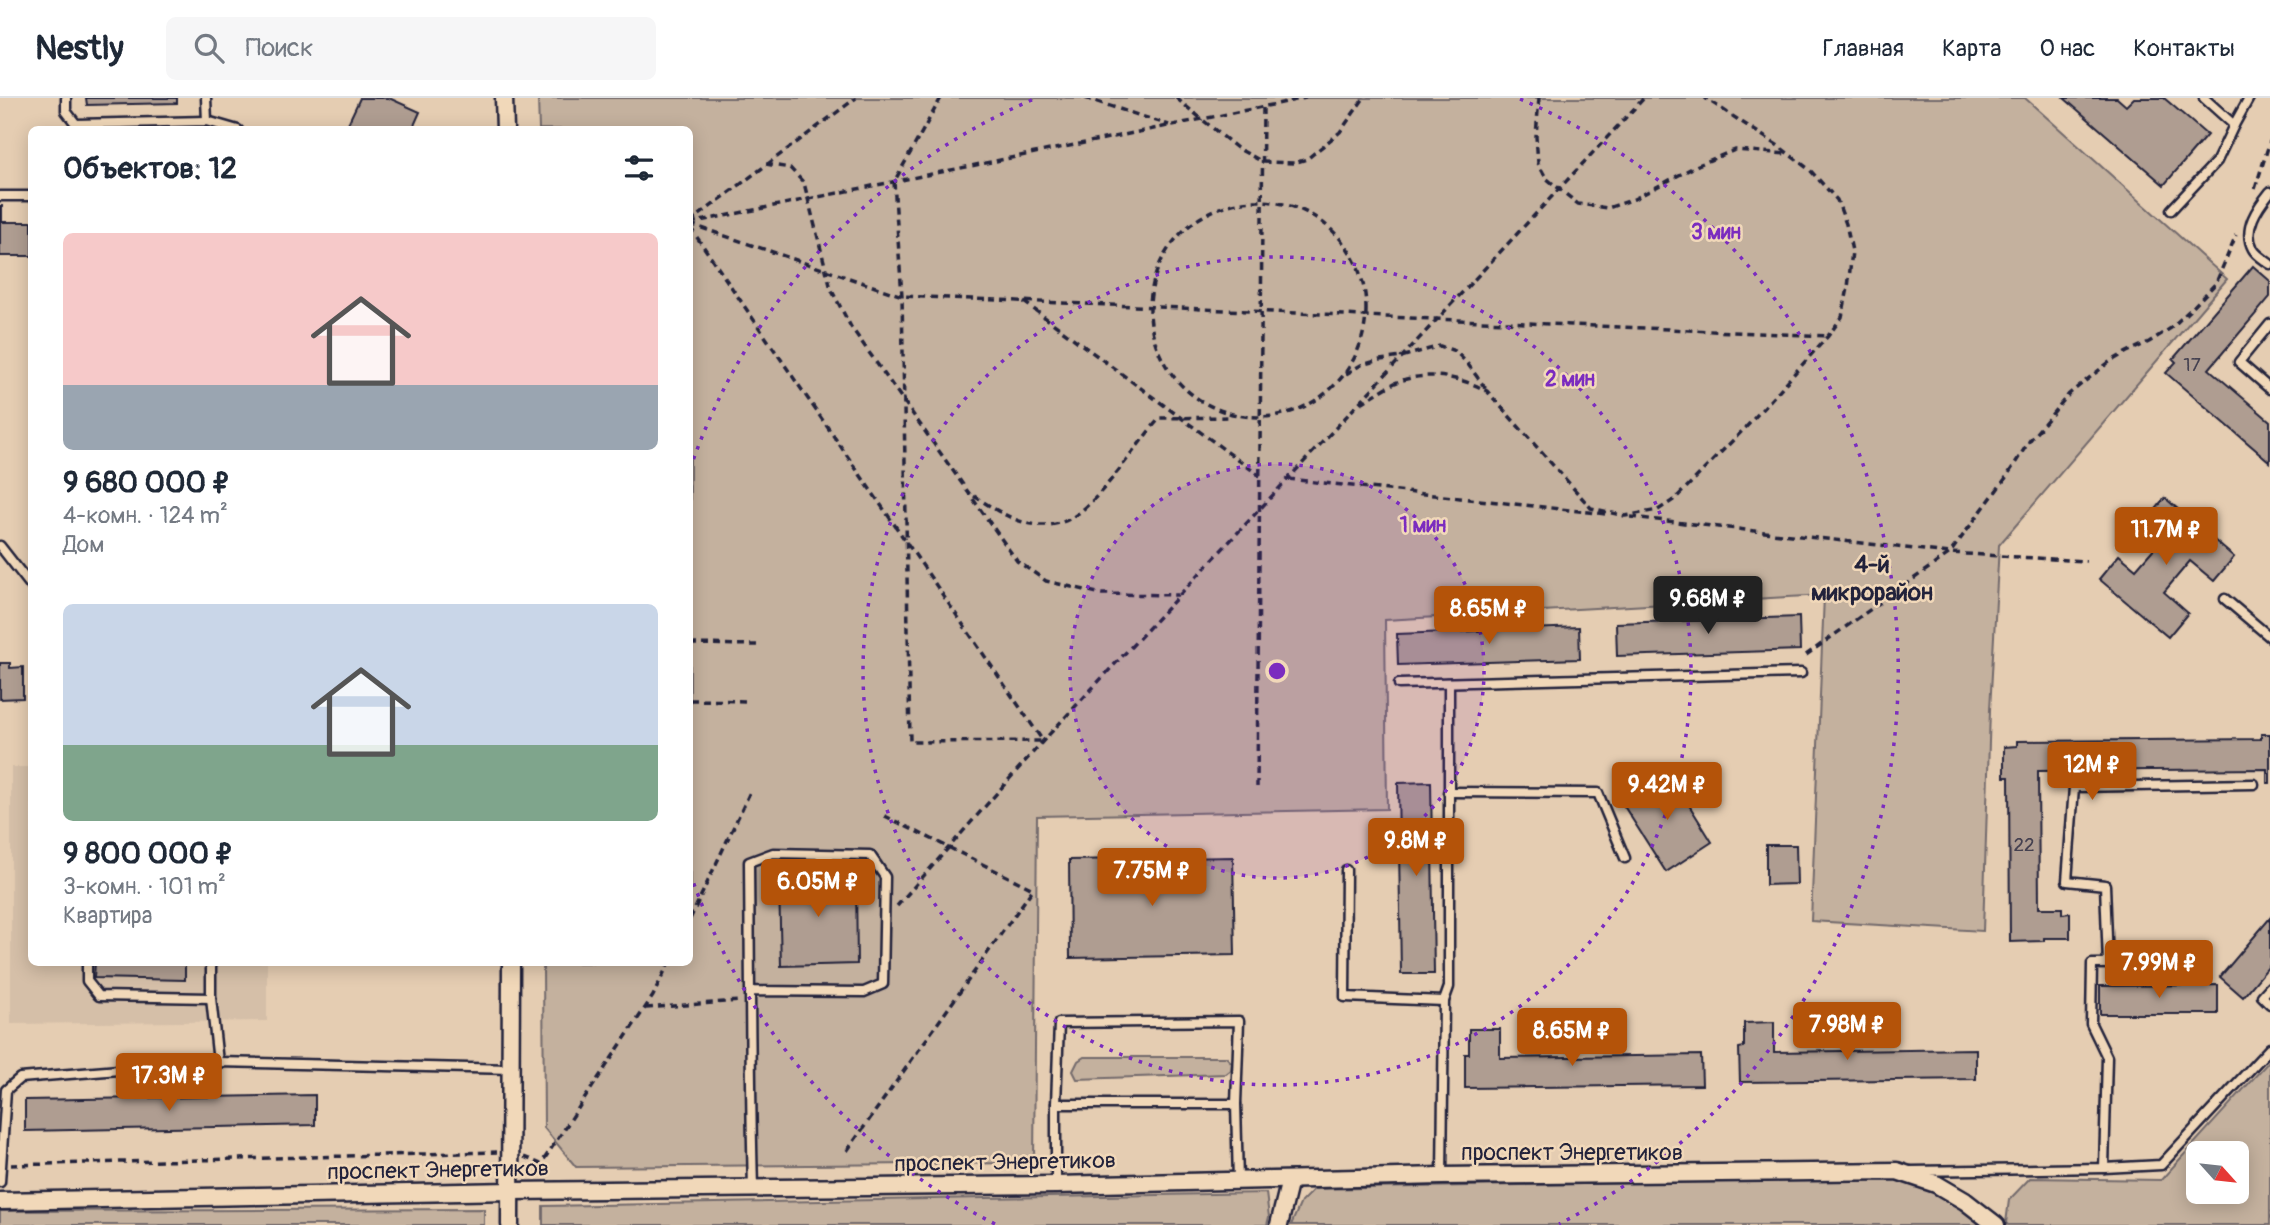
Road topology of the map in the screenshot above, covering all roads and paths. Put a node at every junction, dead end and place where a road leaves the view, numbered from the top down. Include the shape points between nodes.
1 (66, 98) edge
2 (206, 98) edge
3 (504, 98) edge
4 (856, 98) edge
5 (941, 98) edge
6 (1085, 98) edge
7 (1176, 98) edge
8 (1306, 98) edge
9 (1364, 98) edge
10 (1539, 98) edge
11 (1644, 98) edge
12 (1705, 98) edge
13 (2204, 98) edge
14 (2249, 98) edge
15 (1263, 107) junction
16 (207, 121) junction
17 (1171, 125) junction
18 (2234, 125) junction
19 (224, 126) edge
20 (505, 126) edge
21 (2270, 141) edge
22 (1789, 154) junction
23 (1263, 162) junction
24 (766, 164) junction
25 (894, 181) junction
26 (1559, 189) junction
27 (2270, 192) edge
28 (2253, 193) dead end
29 (0, 196) edge
30 (28, 196) edge
31 (810, 199) junction
32 (2171, 211) dead end
33 (693, 222) edge
34 (693, 223) edge
35 (693, 225) edge
36 (693, 228) edge
37 (2238, 230) dead end
38 (2270, 264) edge
39 (902, 296) junction
40 (1022, 301) junction
41 (2270, 324) edge
42 (1828, 336) junction
43 (1401, 357) junction
44 (1344, 375) junction
45 (2270, 389) edge
46 (1487, 391) junction
47 (904, 400) junction
48 (1356, 406) junction
49 (1178, 416) junction
50 (1237, 417) junction
51 (1260, 477) junction
52 (1288, 478) junction
53 (972, 495) junction
54 (1625, 516) junction
55 (0, 546) edge
56 (1951, 553) junction
57 (2086, 561) dead end
58 (28, 582) edge
59 (1179, 595) junction
60 (2225, 599) dead end
61 (2270, 637) edge
62 (693, 644) edge
63 (758, 645) dead end
64 (1806, 655) dead end
65 (1801, 673) dead end
66 (1449, 683) junction
67 (1399, 684) dead end
68 (693, 701) edge
69 (749, 701) dead end
70 (1043, 741) junction
71 (2254, 784) dead end
72 (1257, 787) dead end
73 (751, 790) dead end
74 (1448, 792) junction
75 (883, 815) dead end
76 (1625, 858) dead end
77 (1346, 870) dead end
78 (891, 912) dead end
79 (693, 913) edge
80 (2204, 963) dead end
81 (2108, 964) junction
82 (87, 966) edge
83 (211, 966) edge
84 (511, 966) edge
85 (667, 966) edge
86 (2270, 987) edge
87 (750, 991) junction
88 (211, 998) junction
89 (738, 1000) dead end
90 (1444, 1001) junction
91 (2270, 1003) edge
92 (645, 1008) junction
93 (2270, 1048) edge
94 (218, 1062) junction
95 (512, 1069) junction
96 (1056, 1104) junction
97 (1236, 1104) junction
98 (847, 1151) dead end
99 (511, 1152) junction
100 (1, 1166) edge
101 (2104, 1168) junction
102 (1897, 1171) junction
103 (1442, 1175) junction
104 (1290, 1180) junction
105 (1238, 1181) junction
106 (0, 1182) edge
107 (1056, 1185) junction
108 (753, 1188) junction
109 (511, 1191) junction
110 (0, 1201) edge
111 (510, 1225) edge
112 (1279, 1225) edge
113 (1996, 1225) edge

1 - 16 lane via 66,111 76,124
2 - 16 lane
3 - 20 street
4 - 24 path
5 - 25 path
6 - 17 path
7 - 23 path via 1237,148
8 - 15 path
9 - 23 path via 1339,132 1307,159
10 - 26 path via 1538,163
11 - 26 path
12 - 22 path
13 - 18 lane
14 - 18 lane
15 - 17 path
15 - 23 path
16 - 19 lane
17 - 25 path
18 - 32 lane via 2217,161
21 - 28 path
22 - 26 path via 1735,150 1608,208 1578,204
22 - 42 path via 1837,200 1852,251 1842,317
23 - 51 path
24 - 31 path via 790,168 804,183
24 - 33 path
25 - 31 path
25 - 39 path
26 - 43 path
27 - 38 lane via 2249,229 2253,250
29 - 30 lane
31 - 34 path
31 - 47 path via 831,289 850,327
35 - 39 path
36 - 70 path
37 - 56 path via 2216,283 2171,328 2108,363 2069,394 2029,440
39 - 40 path
39 - 47 path
40 - 42 path
40 - 49 path
41 - 45 lane via 2239,362
42 - 54 path via 1675,499 1658,510
43 - 44 path via 1361,365
43 - 46 path via 1440,346 1455,351
43 - 48 path
44 - 50 path via 1329,392 1302,409 1270,418
44 - 50 path via 1363,337 1367,304 1359,269 1341,239 1314,215 1281,202 1245,201 1211,211 1182,231 1160,260 1150,293 1150,329 1161,360 1180,387 1206,406
46 - 48 path via 1441,376 1420,377 1401,381
46 - 54 path via 1591,508
47 - 53 path
47 - 70 path via 910,742
48 - 52 path
49 - 50 path
49 - 51 path
49 - 53 path via 1160,418 1098,495 1066,521 1024,523
51 - 72 path
52 - 54 path
52 - 59 path
53 - 59 path via 1017,561 1046,582 1102,594
54 - 56 path
55 - 58 lane
56 - 57 path
56 - 64 path
59 - 70 path
60 - 61 lane
62 - 63 path
65 - 66 lane
66 - 67 lane
66 - 74 lane
68 - 69 path
70 - 78 path
71 - 81 lane via 2074,787 2067,881 2105,885
73 - 79 path
74 - 76 lane via 1598,793
74 - 90 lane via 1448,987
75 - 98 path via 1032,889
77 - 90 lane via 1345,997
80 - 81 lane
81 - 101 lane via 2092,964 2091,1024 2107,1057
82 - 88 lane via 87,981 99,996
83 - 88 lane
84 - 95 street
85 - 92 path
86 - 91 lane via 2262,996
87 - 87 lane via 749,862 773,853 870,855 885,877 883,984 864,992
87 - 108 lane
88 - 94 lane
89 - 92 path
90 - 103 lane
92 - 99 path via 541,1164
93 - 101 lane via 2161,1165
94 - 95 lane
94 - 100 lane via 20,1077 6,1090
95 - 99 street
96 - 97 lane
96 - 97 lane via 1059,1023 1239,1021
96 - 107 lane
97 - 105 lane
99 - 100 path
99 - 109 street
100 - 106 lane
101 - 102 lane
102 - 103 street, проспект Энергетиков
102 - 113 street, проспект Энергетиков via 1936,1184
103 - 104 street, проспект Энергетиков
104 - 105 street, проспект Энергетиков
104 - 112 street
105 - 107 street, проспект Энергетиков
107 - 108 street, проспект Энергетиков
108 - 109 street, проспект Энергетиков
109 - 110 street, проспект Энергетиков
109 - 111 street

